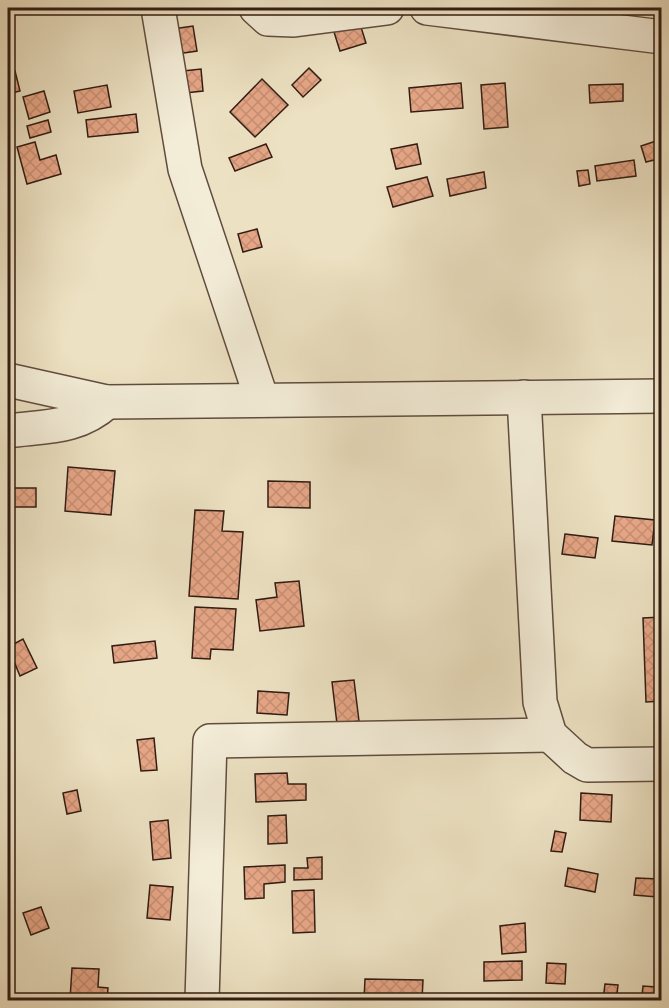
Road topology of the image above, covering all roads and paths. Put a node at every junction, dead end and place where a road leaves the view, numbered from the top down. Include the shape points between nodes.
1 (158, 8) edge
2 (256, 8) edge
3 (387, 8) edge
4 (427, 8) edge
5 (599, 8) edge
6 (651, 36) edge
7 (8, 380) edge
8 (662, 396) edge
9 (524, 397) junction
10 (262, 400) junction
11 (108, 402) junction
12 (8, 431) edge
13 (550, 735) junction
14 (662, 764) edge
15 (202, 1000) edge

1 - 10 street via 185,169
2 - 3 street via 268,19 294,20
4 - 6 street
5 - 6 street via 609,20
7 - 11 street
8 - 9 street
9 - 10 street
9 - 13 street via 540,702
10 - 11 street
11 - 12 street via 76,422
13 - 14 street via 587,765
13 - 15 street via 210,741

